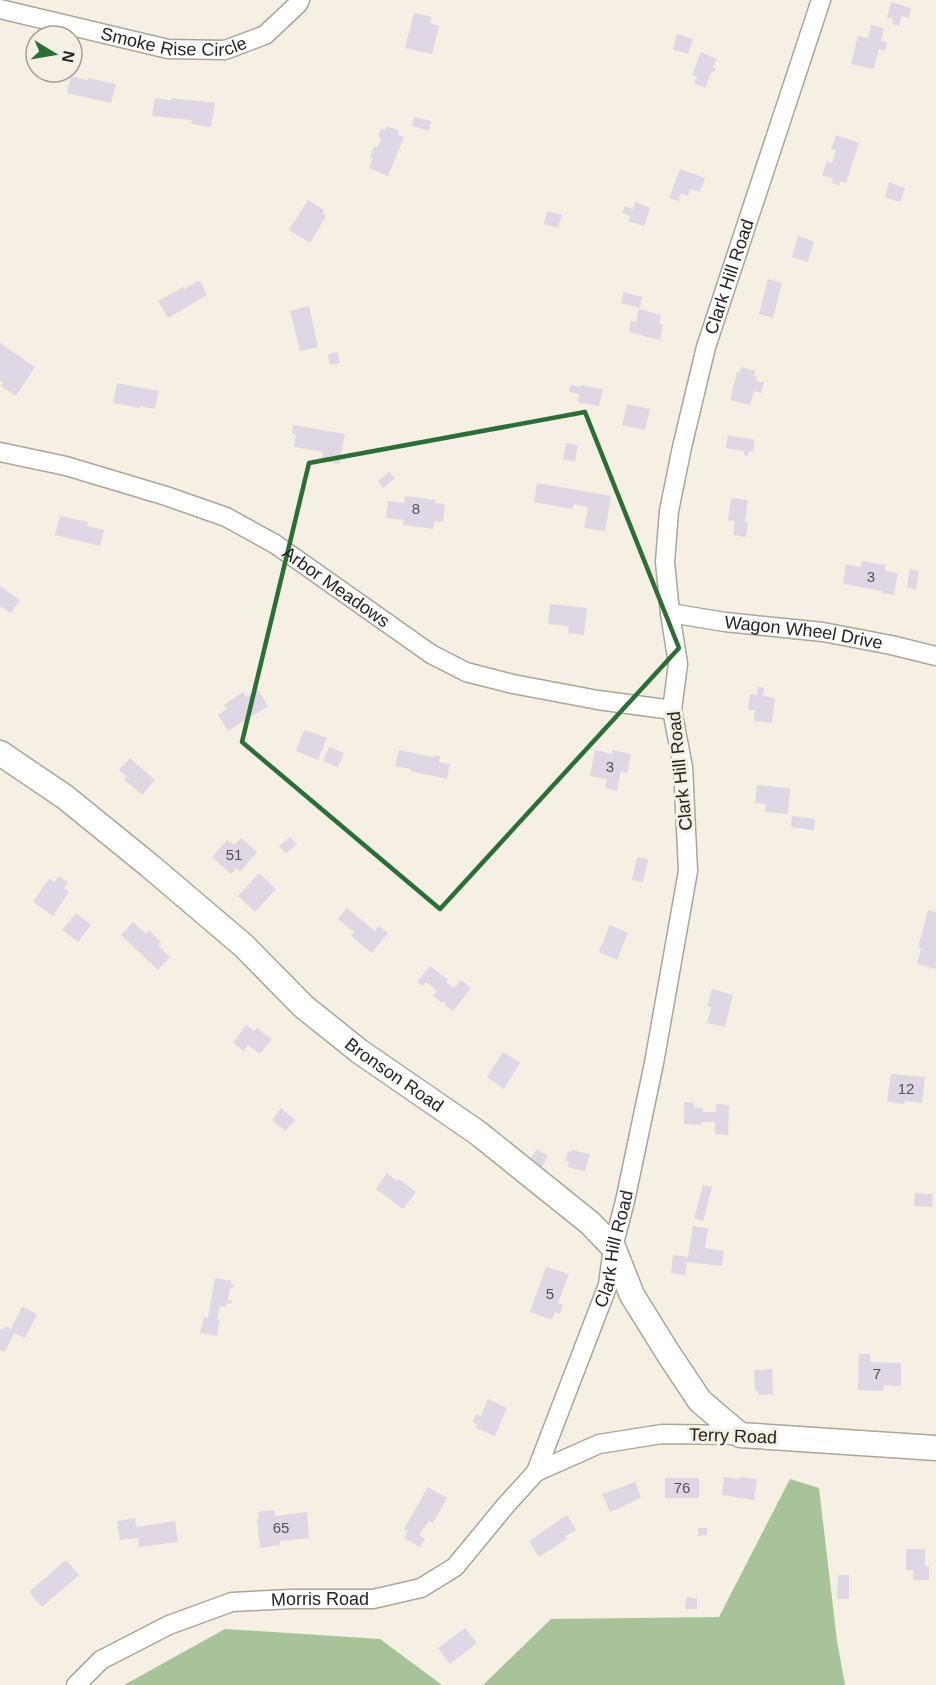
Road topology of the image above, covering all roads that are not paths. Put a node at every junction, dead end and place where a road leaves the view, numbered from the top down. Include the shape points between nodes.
1 (300, 0) edge
2 (821, 0) edge
3 (0, 9) edge
4 (0, 452) edge
5 (670, 613) junction
6 (936, 656) edge
7 (672, 710) junction
8 (0, 753) edge
9 (613, 1247) junction
10 (740, 1435) junction
11 (936, 1448) edge
12 (536, 1472) junction
13 (76, 1685) edge

1 - 3 street, Smoke Rise Circle via 265,35 225,50 168,49
2 - 5 street, Clark Hill Road via 706,347 669,511 664,562
4 - 7 street, Arbor Meadows via 66,466 226,517 275,544 430,654 466,672 598,700
5 - 6 street, Wagon Wheel Drive via 823,632
5 - 7 street, Clark Hill Road via 678,664
7 - 9 street, Clark Hill Road via 683,767 688,871 654,1063
8 - 9 street, Bronson Road via 65,797 150,866 243,946 303,1006 359,1051 478,1133 591,1223
9 - 10 street, Bronson Road via 632,1294 700,1401
9 - 12 street, Clark Hill Road via 608,1285
10 - 11 street, Terry Road
10 - 12 street, Terry Road via 662,1434 599,1444
12 - 13 street, Morris Road via 454,1567 421,1588 374,1599 232,1602 169,1624 101,1660

